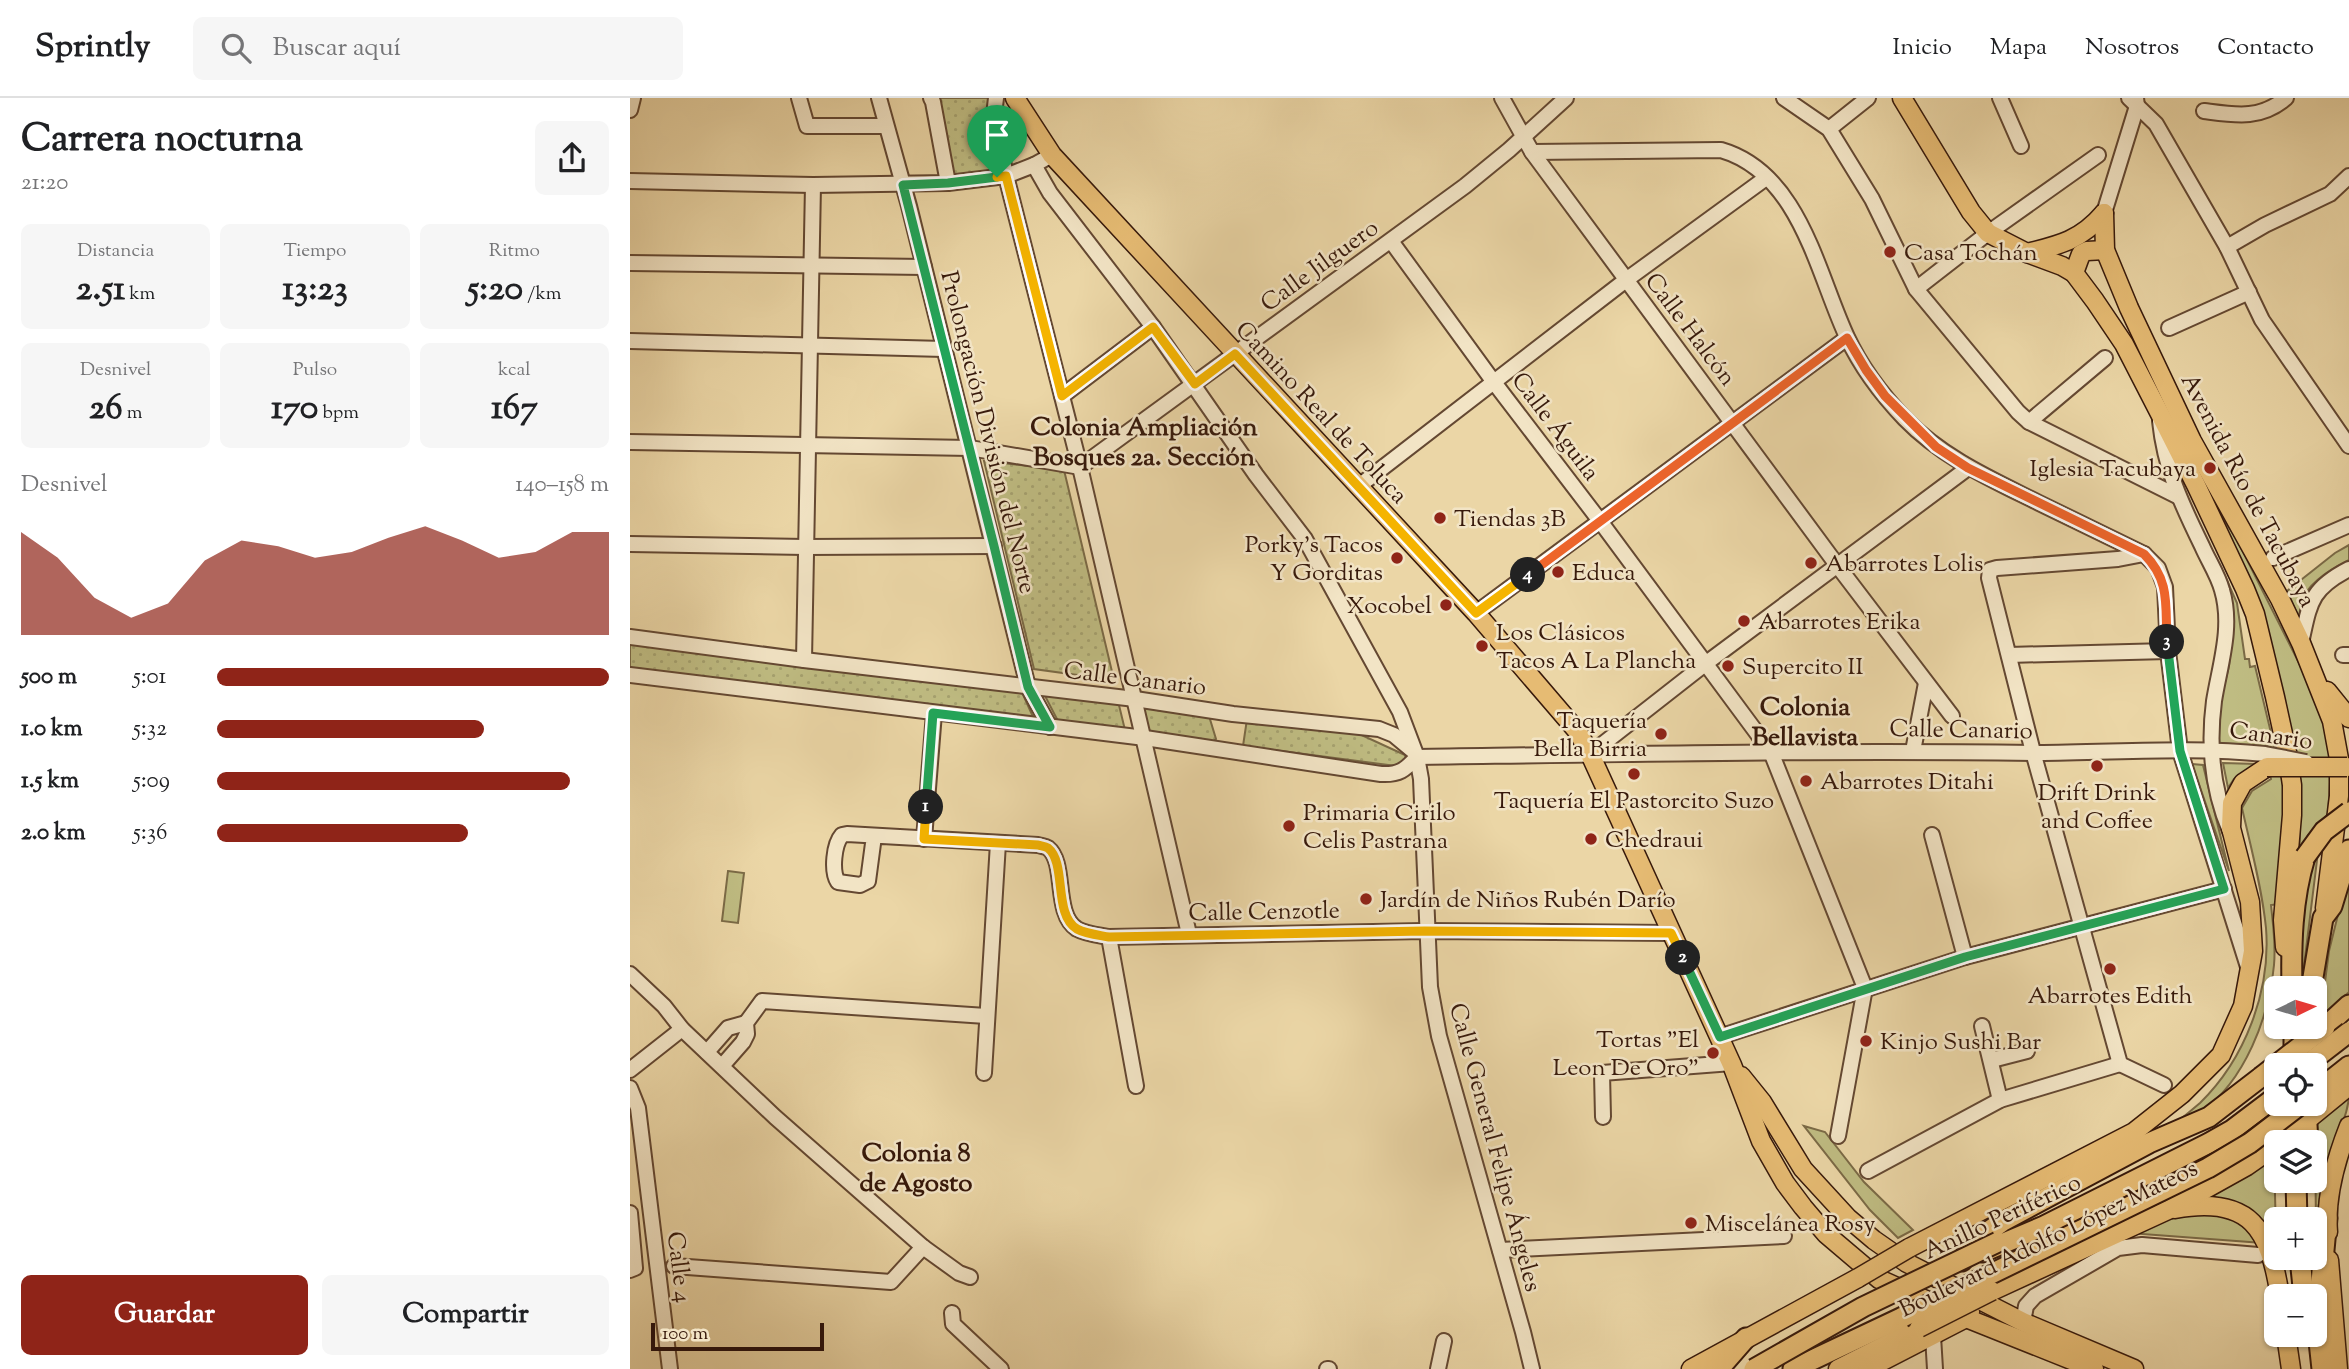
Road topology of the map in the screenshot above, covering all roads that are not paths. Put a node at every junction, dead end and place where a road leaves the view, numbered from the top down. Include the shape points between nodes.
1 (633, 98) edge
2 (799, 98) edge
3 (879, 98) edge
4 (996, 98) edge
5 (1015, 98) edge
6 (1502, 98) edge
7 (1566, 98) edge
8 (1784, 98) edge
9 (1868, 98) edge
10 (1902, 98) edge
11 (2000, 98) edge
12 (2286, 98) edge
13 (933, 99) edge
14 (2134, 101) edge
15 (630, 110) edge
16 (2204, 111) dead end
17 (885, 125) junction
18 (1829, 130) junction
19 (1522, 137) junction
20 (2021, 146) dead end
21 (1532, 152) junction
22 (1052, 155) junction
23 (2098, 155) dead end
24 (1034, 165) junction
25 (1006, 176) junction
26 (2349, 176) edge
27 (1766, 178) junction
28 (630, 181) edge
29 (948, 183) junction
30 (813, 185) junction
31 (903, 185) junction
32 (2104, 213) junction
33 (1988, 233) junction
34 (1391, 241) junction
35 (2227, 247) junction
36 (2105, 250) junction
37 (2027, 253) junction
38 (630, 263) edge
39 (810, 265) junction
40 (924, 267) junction
41 (2074, 273) junction
42 (1626, 280) junction
43 (1916, 289) junction
44 (2249, 292) junction
45 (1153, 327) junction
46 (2169, 328) dead end
47 (1847, 338) junction
48 (630, 341) edge
49 (809, 347) junction
50 (944, 349) junction
51 (1235, 354) junction
52 (2105, 358) dead end
53 (1493, 381) junction
54 (1195, 384) junction
55 (1062, 396) junction
56 (2160, 412) junction
57 (1733, 422) junction
58 (2029, 422) junction
59 (630, 442) edge
60 (808, 445) junction
61 (2349, 446) edge
62 (970, 448) junction
63 (1080, 467) junction
64 (1968, 468) junction
65 (1359, 486) junction
66 (2179, 497) junction
67 (1600, 521) junction
68 (2349, 524) edge
69 (630, 544) edge
70 (994, 546) junction
71 (805, 547) junction
72 (2144, 554) junction
73 (2273, 558) dead end
74 (1837, 565) junction
75 (2349, 569) edge
76 (1476, 613) junction
77 (630, 637) edge
78 (2301, 643) junction
79 (2168, 651) junction
80 (2009, 655) junction
81 (804, 660) junction
82 (2308, 662) junction
83 (1705, 664) junction
84 (630, 675) edge
85 (1926, 683) junction
86 (1028, 687) junction
87 (1135, 699) junction
88 (933, 713) junction
89 (1952, 716) dead end
90 (2349, 718) edge
91 (1050, 727) junction
92 (1145, 738) junction
93 (2210, 750) junction
94 (1913, 751) junction
95 (2180, 751) junction
96 (1771, 752) junction
97 (2033, 752) junction
98 (1590, 754) junction
99 (1417, 757) junction
100 (2266, 760) junction
101 (2348, 767) edge
102 (2349, 812) edge
103 (1932, 835) dead end
104 (874, 836) dead end
105 (2233, 837) junction
106 (924, 839) junction
107 (998, 843) junction
108 (2349, 850) edge
109 (2224, 889) junction
110 (2323, 918) junction
111 (2083, 926) junction
112 (1429, 931) junction
113 (1671, 933) junction
114 (1189, 934) junction
115 (1109, 937) junction
116 (1965, 957) junction
117 (2250, 973) junction
118 (630, 974) edge
119 (2294, 976) edge
120 (2298, 976) edge
121 (2303, 976) edge
122 (1864, 988) junction
123 (2349, 1006) edge
124 (986, 1016) junction
125 (2328, 1019) edge
126 (746, 1023) junction
127 (1982, 1026) dead end
128 (682, 1029) junction
129 (2349, 1032) edge
130 (1720, 1037) junction
131 (2349, 1040) edge
132 (2026, 1051) dead end
133 (707, 1052) junction
134 (2319, 1053) edge
135 (2324, 1053) edge
136 (1992, 1060) junction
137 (1732, 1064) junction
138 (2120, 1064) junction
139 (722, 1066) junction
140 (2349, 1066) edge
141 (630, 1070) edge
142 (984, 1073) dead end
143 (2349, 1074) edge
144 (2327, 1083) edge
145 (2164, 1085) dead end
146 (1136, 1086) dead end
147 (2264, 1086) edge
148 (2349, 1086) edge
149 (630, 1088) edge
150 (2264, 1089) edge
151 (2327, 1091) edge
152 (2000, 1100) junction
153 (2264, 1106) edge
154 (2285, 1116) edge
155 (2294, 1116) edge
156 (1603, 1117) dead end
157 (2349, 1126) edge
158 (2303, 1130) edge
159 (1838, 1136) dead end
160 (636, 1138) edge
161 (2264, 1156) edge
162 (1868, 1171) dead end
163 (2322, 1207) edge
164 (2168, 1210) junction
165 (630, 1213) edge
166 (1784, 1236) dead end
167 (923, 1247) junction
168 (1500, 1250) junction
169 (2258, 1255) dead end
170 (1908, 1256) junction
171 (1954, 1264) junction
172 (674, 1266) dead end
173 (630, 1270) edge
174 (2325, 1270) edge
175 (970, 1277) dead end
176 (2277, 1284) edge
177 (1983, 1290) junction
178 (952, 1313) dead end
179 (1966, 1318) junction
180 (2023, 1322) junction
181 (1926, 1332) junction
182 (1746, 1338) junction
183 (1444, 1341) dead end
184 (2288, 1347) edge
185 (2312, 1347) edge
186 (2316, 1347) edge
187 (2075, 1359) edge
188 (670, 1369) edge
189 (1001, 1369) edge
190 (1438, 1369) edge
191 (1532, 1369) edge
192 (1691, 1369) edge
193 (1716, 1369) edge
194 (1741, 1369) edge
195 (1754, 1369) edge
196 (1793, 1369) edge
197 (1805, 1369) edge
198 (1838, 1369) edge
199 (1867, 1369) edge
200 (1935, 1369) edge
201 (2094, 1369) edge
202 (2134, 1369) edge
203 (2291, 1369) edge
204 (2311, 1369) edge
205 (2322, 1369) edge
206 (2338, 1369) edge

1 - 15 street
2 - 17 street via 807,126
3 - 17 street, Prolongación División del Norte
4 - 25 street via 994,115
5 - 22 main road, Camino Real de Toluca
6 - 19 street, Calle Halcón
7 - 19 street, Calle Jilguero
8 - 18 street
9 - 18 street
10 - 33 main road
11 - 20 street
12 - 16 street via 2262,113
13 - 29 street
14 - 32 street
14 - 35 street via 2156,124
17 - 31 street, Prolongación División del Norte
18 - 43 street via 1878,211
19 - 21 street, Calle Halcón
19 - 34 street, Calle Jilguero
21 - 27 street via 1721,150
21 - 42 street, Calle Halcón
22 - 24 street
22 - 51 main road, Camino Real de Toluca
23 - 33 street
24 - 25 street
24 - 45 street, Calle General Felipe Ángeles
25 - 29 street
25 - 55 street
26 - 35 street via 2330,194
27 - 42 street
27 - 47 street via 1809,238
28 - 30 street
29 - 31 street
30 - 31 street
30 - 39 street
31 - 40 street, Prolongación División del Norte
32 - 36 main road, Avenida Río de Tacubaya
32 - 37 main road via 2074,239
33 - 37 main road
33 - 43 street
34 - 51 street, Calle Jilguero
34 - 53 street, Calle Águila
35 - 44 street
36 - 41 main road via 2081,254
36 - 78 main road, Avenida Río de Tacubaya via 2192,441
37 - 41 main road
38 - 39 street
39 - 40 street
39 - 49 street
40 - 50 street, Prolongación División del Norte
41 - 56 main road, Avenida Río de Tacubaya via 2124,344
42 - 53 street
42 - 57 street, Calle Halcón
43 - 58 street
44 - 46 street
44 - 61 street via 2262,320
45 - 54 street, Calle General Felipe Ángeles
45 - 55 street
47 - 57 street
47 - 64 street via 1906,420
48 - 49 street
49 - 50 street
49 - 60 street
50 - 62 street, Prolongación División del Norte
51 - 54 street, Calle Jilguero
51 - 65 main road, Camino Real de Toluca
52 - 58 street
53 - 65 street
53 - 67 street, Calle Águila
54 - 63 street, Calle Jilguero
54 - 99 street, Calle General Felipe Ángeles via 1305,539 1400,712
55 - 63 street
56 - 66 street via 2165,460
56 - 119 main road, Avenida Río de Tacubaya via 2255,614 2278,710 2293,801 2283,920 2286,954
57 - 67 street
57 - 74 street, Calle Halcón
58 - 66 street
59 - 60 street
60 - 62 street
60 - 71 street
62 - 63 street
62 - 70 street, Prolongación División del Norte
63 - 87 street
64 - 72 street
64 - 74 street
65 - 76 main road, Camino Real de Toluca
66 - 93 street via 2222,590 2227,634
67 - 76 street
67 - 83 street, Calle Águila
68 - 73 street
69 - 71 street
70 - 71 street
70 - 86 street, Prolongación División del Norte
71 - 81 street
72 - 79 street via 2158,568 2165,587
72 - 80 street via 1990,570
74 - 83 street
74 - 85 street, Calle Halcón
75 - 78 street via 2316,593
76 - 98 main road, Camino Real de Toluca via 1567,718
77 - 81 street, Calle Canario
78 - 82 main road, Avenida Río de Tacubaya
79 - 80 street
79 - 95 street
80 - 97 street
81 - 86 street, Calle Canario
82 - 90 main road
82 - 110 main road, Avenida Río de Tacubaya via 2332,721 2339,759 2338,808
83 - 96 street, Calle Águila
83 - 98 street
84 - 88 street, Calle Canario
85 - 89 street, Calle Halcón
85 - 94 street
86 - 87 street, Calle Canario
86 - 91 street, Prolongación División del Norte
87 - 92 street
87 - 99 street, Calle Canario via 1379,729 1394,735
88 - 91 street, Calle Canario
88 - 106 street
91 - 92 street, Calle Canario
92 - 99 street, Calle Canario via 1381,774 1405,770
92 - 114 street
93 - 95 street, Calle Canario
93 - 100 street, Canario
93 - 105 street via 2220,807
94 - 96 street, Calle Canario
94 - 97 street, Calle Canario
95 - 97 street, Calle Canario
95 - 109 street
96 - 98 street, Calle Canario
96 - 122 street, Calle Águila
97 - 111 street
98 - 99 street, Calle Canario
98 - 113 main road, Camino Real de Toluca
99 - 112 street, Calle General Felipe Ángeles
100 - 101 main road, bridge
100 - 105 main road via 2235,796
102 - 120 highway, bridge via 2324,831 2305,857 2293,918
103 - 116 street
104 - 106 street
105 - 117 main road, Boulevard Adolfo López Mateos via 2251,910
106 - 107 street
107 - 115 street, Calle Cenzotle via 1048,848 1055,858 1070,923
107 - 124 street
108 - 110 highway via 2332,906
109 - 111 street
109 - 117 street
110 - 121 highway
111 - 116 street
111 - 138 street
112 - 113 street, Calle Cenzotle
112 - 114 street, Calle Cenzotle
112 - 168 street, Calle General Felipe Ángeles via 1430,987 1439,1035
113 - 130 main road, Camino Real de Toluca
114 - 115 street, Calle Cenzotle
115 - 146 street
116 - 122 street
117 - 170 main road, Boulevard Adolfo López Mateos via 2243,1006 2221,1055 2182,1094 2134,1132
118 - 128 street
122 - 130 street
122 - 159 street
123 - 125 highway
124 - 126 street via 762,1001
124 - 142 street
126 - 133 street via 728,1028
126 - 139 street via 743,1042
127 - 136 street
128 - 133 street
128 - 141 street
129 - 134 highway, bridge
130 - 137 main road, Camino Real de Toluca
131 - 135 highway
132 - 136 street
133 - 139 street
136 - 152 street
137 - 156 street via 1602,1073
137 - 170 main road, Camino Real de Toluca via 1762,1102 1803,1169 1874,1241
137 - 179 main road, Camino Real de Toluca via 1761,1142 1785,1183 1826,1234 1879,1279
138 - 145 street
138 - 152 street
139 - 167 street
140 - 144 highway
143 - 151 highway
147 - 171 highway via 2003,1221
148 - 158 main road, Boulevard Adolfo López Mateos
149 - 160 street, Calle 4 via 638,1108
150 - 195 highway, bridge via 2241,1115 2214,1132 1863,1307
152 - 162 street
153 - 171 highway, Anillo Periférico via 2209,1143 2044,1226
154 - 196 highway, bridge via 2208,1168
155 - 177 highway via 2231,1162
157 - 163 main road
160 - 188 street, Calle 4
161 - 164 main road, Boulevard Adolfo López Mateos
164 - 176 main road via 2215,1208 2249,1220 2268,1243
164 - 177 main road, Boulevard Adolfo López Mateos
165 - 173 street via 635,1268
166 - 168 street
167 - 172 street via 891,1282
167 - 175 street
168 - 191 street, Calle General Felipe Ángeles
169 - 180 street via 2141,1245 2118,1248 2035,1296 2026,1306
170 - 177 main road, Camino Real de Toluca
170 - 182 main road, Boulevard Adolfo López Mateos, bridge
171 - 194 highway, Anillo Periférico, bridge
174 - 206 main road
177 - 179 main road
177 - 180 main road, Camino Real de Toluca
177 - 181 main road, Boulevard Adolfo López Mateos, bridge
177 - 197 highway, bridge
178 - 189 street via 953,1324
179 - 181 main road
179 - 187 main road, Camino Real de Toluca
180 - 187 main road, Camino Real de Toluca
181 - 198 main road, Boulevard Adolfo López Mateos
181 - 199 main road
181 - 200 street
182 - 192 main road, Boulevard Adolfo López Mateos
182 - 193 highway
183 - 190 street
184 - 203 main road
185 - 204 highway
186 - 205 highway
187 - 201 main road
187 - 202 main road

